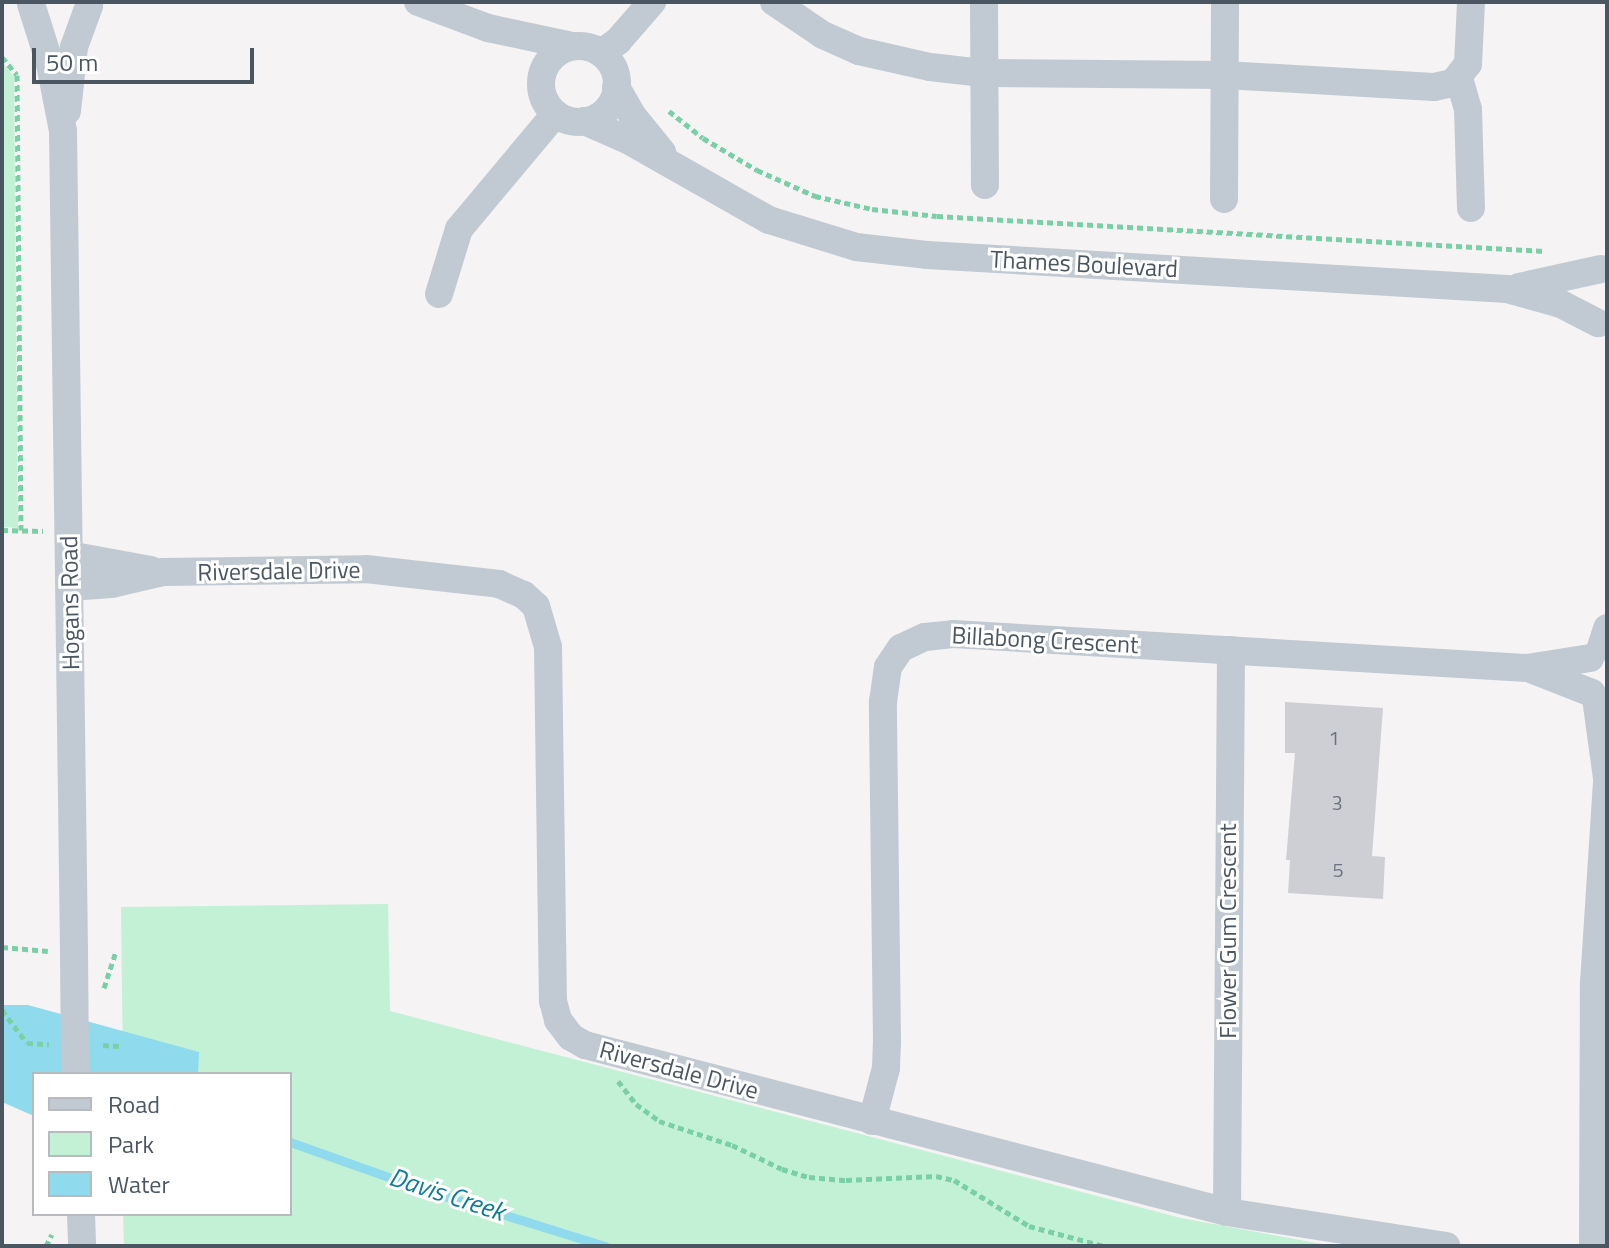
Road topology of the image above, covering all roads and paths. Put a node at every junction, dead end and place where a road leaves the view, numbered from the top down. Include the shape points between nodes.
1 (418, 2) edge
2 (652, 2) edge
3 (774, 2) edge
4 (984, 2) edge
5 (1225, 2) edge
6 (1471, 2) edge
7 (30, 3) edge
8 (94, 4) edge
9 (488, 28) junction
10 (572, 46) junction
11 (601, 53) junction
12 (2, 57) edge
13 (983, 73) junction
14 (1225, 75) junction
15 (1459, 78) junction
16 (616, 87) junction
17 (541, 89) junction
18 (658, 101) dead end
19 (555, 114) junction
20 (584, 121) junction
21 (63, 131) junction
22 (679, 170) junction
23 (985, 185) dead end
24 (1224, 199) dead end
25 (1471, 208) dead end
26 (1549, 251) dead end
27 (1605, 265) edge
28 (1507, 289) junction
29 (439, 294) dead end
30 (1604, 329) edge
31 (21, 530) dead end
32 (69, 555) junction
33 (163, 572) junction
34 (70, 587) junction
35 (1601, 644) edge
36 (1231, 650) junction
37 (1527, 668) junction
38 (1598, 698) edge
39 (1607, 779) edge
40 (2, 947) edge
41 (62, 952) junction
42 (75, 1072) edge
43 (618, 1073) dead end
44 (872, 1121) junction
45 (1227, 1212) junction
46 (81, 1216) edge
47 (82, 1246) edge
48 (1104, 1246) edge
49 (1446, 1246) edge
50 (1593, 1246) edge

1 - 9 street
2 - 11 street
3 - 13 street via 823,35 859,51
4 - 13 street
5 - 14 street
6 - 15 street via 1470,56
7 - 8 street via 61,14
7 - 21 street, Hogans Road via 50,64
8 - 21 street, Hogans Road via 74,47
9 - 10 street
9 - 17 street via 521,57
10 - 11 street
10 - 17 street via 548,62
11 - 16 street via 612,66
12 - 31 path via 17,75
13 - 14 street
13 - 23 street
14 - 15 street via 1434,87
14 - 24 street
15 - 25 street via 1468,109
16 - 20 street via 606,110
16 - 22 street, Thames Boulevard via 632,115
17 - 19 street
18 - 26 path via 703,138 757,170 815,196 872,209
19 - 20 street
19 - 29 street via 459,229
20 - 22 street, Thames Boulevard
21 - 32 street, Hogans Road
22 - 28 street, Thames Boulevard via 769,220 826,240 880,250
27 - 28 street, Thames Boulevard via 1562,280
27 - 30 street via 1589,294 1590,308
28 - 30 street, Thames Boulevard via 1561,304
32 - 33 street, Riversdale Drive
32 - 34 street, Hogans Road
33 - 34 street, Riversdale Drive
33 - 44 street, Riversdale Drive via 391,570 499,584 524,595 543,620 548,647 552,978 558,1020 585,1045
34 - 41 street, Hogans Road
35 - 37 street, Billabong Crescent
35 - 38 street via 1585,675
36 - 37 street, Billabong Crescent
36 - 44 street, Billabong Crescent via 953,634 914,640 894,657 883,702 886,1068
36 - 45 street, Flower Gum Crescent
37 - 38 street, Billabong Crescent
38 - 39 street
39 - 50 street via 1594,983
40 - 41 path
41 - 42 street, Hogans Road, bridge
43 - 48 path via 617,1085 659,1121 732,1145 782,1169 846,1180 954,1180 1029,1226
44 - 45 street, Riversdale Drive
45 - 49 street, Riversdale Drive
46 - 47 street

